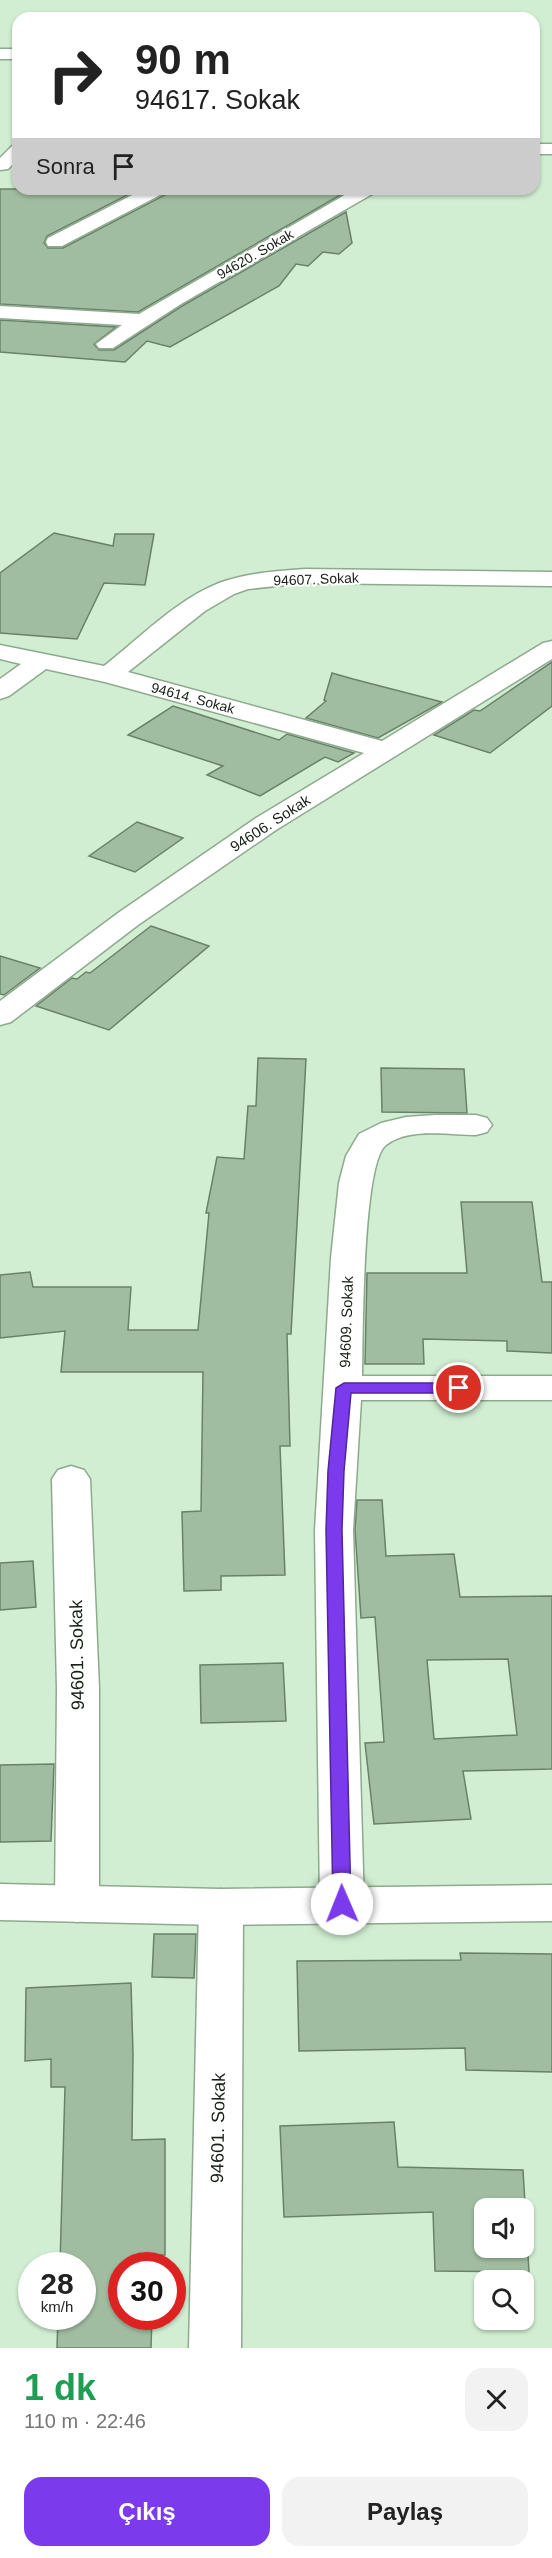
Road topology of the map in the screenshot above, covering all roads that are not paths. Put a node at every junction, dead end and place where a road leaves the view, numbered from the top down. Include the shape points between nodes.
1 (146, 195) edge
2 (358, 195) edge
3 (55, 242) dead end
4 (0, 312) edge
5 (142, 320) junction
6 (106, 344) dead end
7 (552, 579) edge
8 (552, 648) edge
9 (0, 652) edge
10 (42, 660) junction
11 (109, 675) junction
12 (0, 691) edge
13 (384, 750) junction
14 (0, 1016) edge
15 (476, 1125) dead end
16 (344, 1388) junction
17 (552, 1388) edge
18 (71, 1479) dead end
19 (0, 1902) edge
20 (552, 1903) edge
21 (77, 1904) junction
22 (342, 1904) junction
23 (221, 1907) junction
24 (215, 2348) edge

1 - 3 street
2 - 5 street, 94620. Sokak
4 - 5 street
5 - 6 street, 94620. Sokak
7 - 11 street, 94607. Sokak via 345,577 249,582 202,603
8 - 13 street, 94606. Sokak
9 - 10 street, 94614. Sokak
10 - 11 street, 94614. Sokak
10 - 12 street
11 - 13 street, 94614. Sokak
13 - 14 street, 94606. Sokak via 206,864
15 - 16 street, 94609. Sokak via 383,1132 368,1143 361,1155 344,1310
16 - 17 street
16 - 22 street, 94609. Sokak via 334,1530
18 - 21 street, 94601. Sokak via 78,1688
19 - 21 street
20 - 22 street
21 - 23 street
22 - 23 street
23 - 24 street, 94601. Sokak

